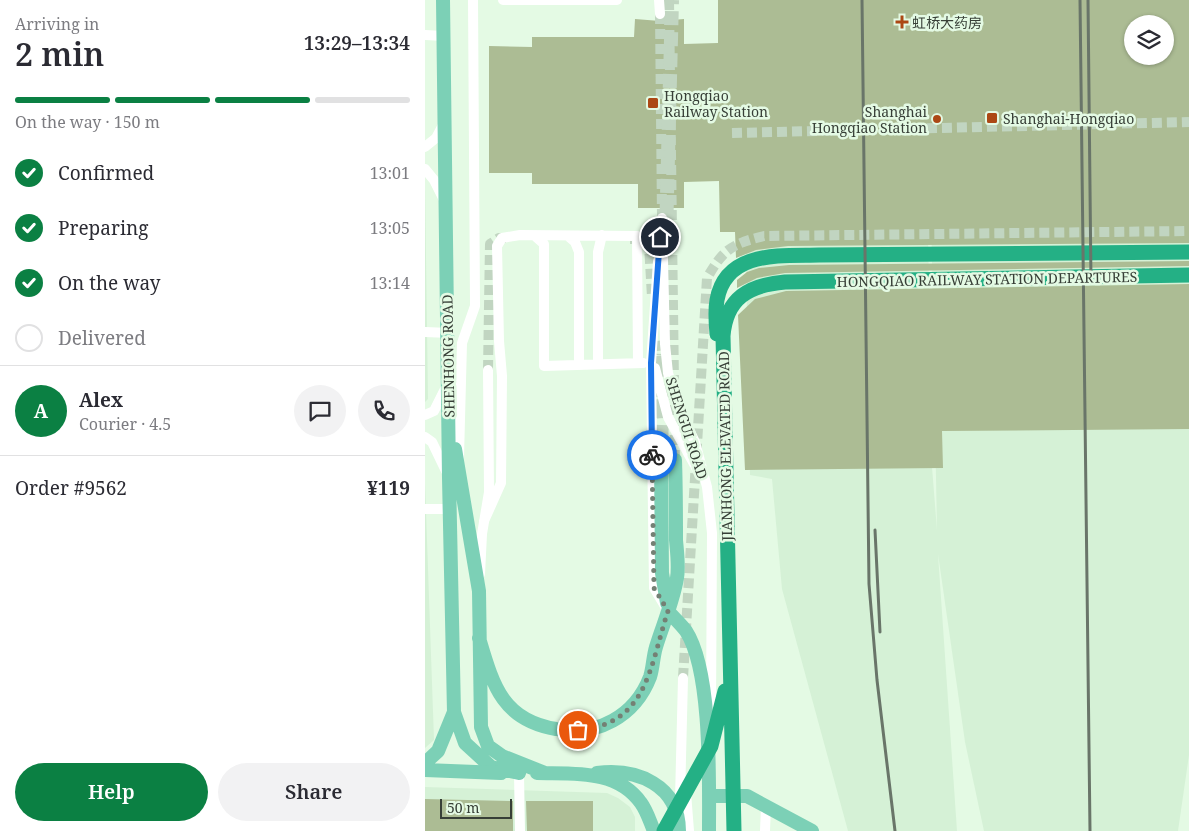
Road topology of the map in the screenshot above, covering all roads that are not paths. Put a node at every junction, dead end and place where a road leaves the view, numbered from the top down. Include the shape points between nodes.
1 (443, 0) edge
2 (473, 0) edge
3 (503, 0) edge
4 (617, 0) edge
5 (659, 0) edge
6 (660, 14) tunnel mouth
7 (425, 35) edge
8 (444, 36) junction
9 (445, 120) junction
10 (425, 147) edge
11 (425, 169) edge
12 (447, 205) junction
13 (603, 235) junction
14 (535, 236) junction
15 (568, 236) junction
16 (1189, 252) edge
17 (1189, 276) edge
18 (785, 282) joint
19 (425, 332) edge
20 (449, 333) junction
21 (724, 362) junction
22 (638, 363) junction
23 (651, 363) junction
24 (598, 364) junction
25 (579, 365) junction
26 (488, 370) tunnel mouth
27 (449, 377) junction
28 (425, 415) edge
29 (449, 416) junction
30 (425, 437) edge
31 (661, 460) tunnel mouth
32 (675, 460) tunnel mouth
33 (459, 467) junction
34 (449, 478) junction
35 (707, 488) junction
36 (425, 509) edge
37 (449, 509) junction
38 (485, 522) junction
39 (479, 591) junction
40 (668, 611) junction
41 (479, 638) junction
42 (730, 647) junction
43 (683, 678) tunnel mouth
44 (454, 712) junction
45 (709, 758) junction
46 (425, 763) edge
47 (425, 770) edge
48 (519, 773) junction
49 (545, 773) junction
50 (592, 774) junction
51 (709, 796) junction
52 (766, 806) junction
53 (682, 829) edge
54 (520, 831) edge
55 (654, 831) edge
56 (664, 831) edge
57 (709, 831) edge
58 (734, 831) edge
59 (765, 831) edge
60 (812, 831) edge

1 - 8 main road, SHENHONG ROAD
2 - 33 street via 475,306 462,342
3 - 4 street
5 - 6 street
7 - 8 street
8 - 9 main road, SHENHONG ROAD
9 - 10 street via 435,138
9 - 12 main road, SHENHONG ROAD
11 - 12 street
12 - 20 main road, SHENHONG ROAD
13 - 15 street
13 - 22 street via 637,236
13 - 24 street via 599,252
14 - 15 street
14 - 25 street via 544,244 544,366
14 - 38 street via 508,236 502,238 497,246 502,376 501,482
15 - 25 street via 579,252
16 - 21 highway via 819,255 753,259 731,271 717,300 717,341
17 - 18 highway, HONGQIAO RAILWAY STATION DEPARTURES
18 - 21 highway, JIANHONG ELEVATED ROAD via 759,286 743,294 730,308 724,327
19 - 20 street
20 - 27 main road, SHENHONG ROAD
21 - 42 highway, JIANHONG ELEVATED ROAD
22 - 23 street
22 - 24 street
23 - 35 street via 655,366 669,417
23 - 35 street, SHENGUI ROAD via 662,218 668,373 678,407 695,442
23 - 40 street via 654,588
24 - 25 street
26 - 38 street via 489,492
27 - 28 street via 443,397 434,411
27 - 29 main road, SHENHONG ROAD
29 - 33 main road
29 - 34 main road, SHENHONG ROAD
30 - 34 street via 432,442
31 - 40 main road via 663,573
32 - 40 main road, SHENGUI ROAD via 677,576
33 - 39 main road
34 - 37 main road, SHENHONG ROAD
35 - 45 street, SHENGUI ROAD via 712,543 713,682
36 - 37 street
37 - 44 main road, SHENHONG ROAD
38 - 39 street
39 - 41 main road
40 - 41 main road via 650,676 634,705 613,722 588,730 568,732 523,719 503,700
40 - 45 main road, SHENGUI ROAD via 686,632 699,666
41 - 49 main road via 481,727 488,746 502,756
42 - 56 highway via 725,694 711,746
42 - 58 highway
43 - 53 street
44 - 46 main road, SHENHONG ROAD via 438,751
44 - 48 main road, SHENHONG ROAD via 465,743 491,767
45 - 51 main road, SHENGUI ROAD
47 - 48 main road
48 - 49 main road
48 - 54 street
49 - 50 main road
50 - 53 main road via 627,772 651,780 669,796
50 - 55 main road via 627,787 641,803
51 - 52 main road via 747,796
51 - 57 main road, SHENGUI ROAD
52 - 59 street
52 - 60 main road

